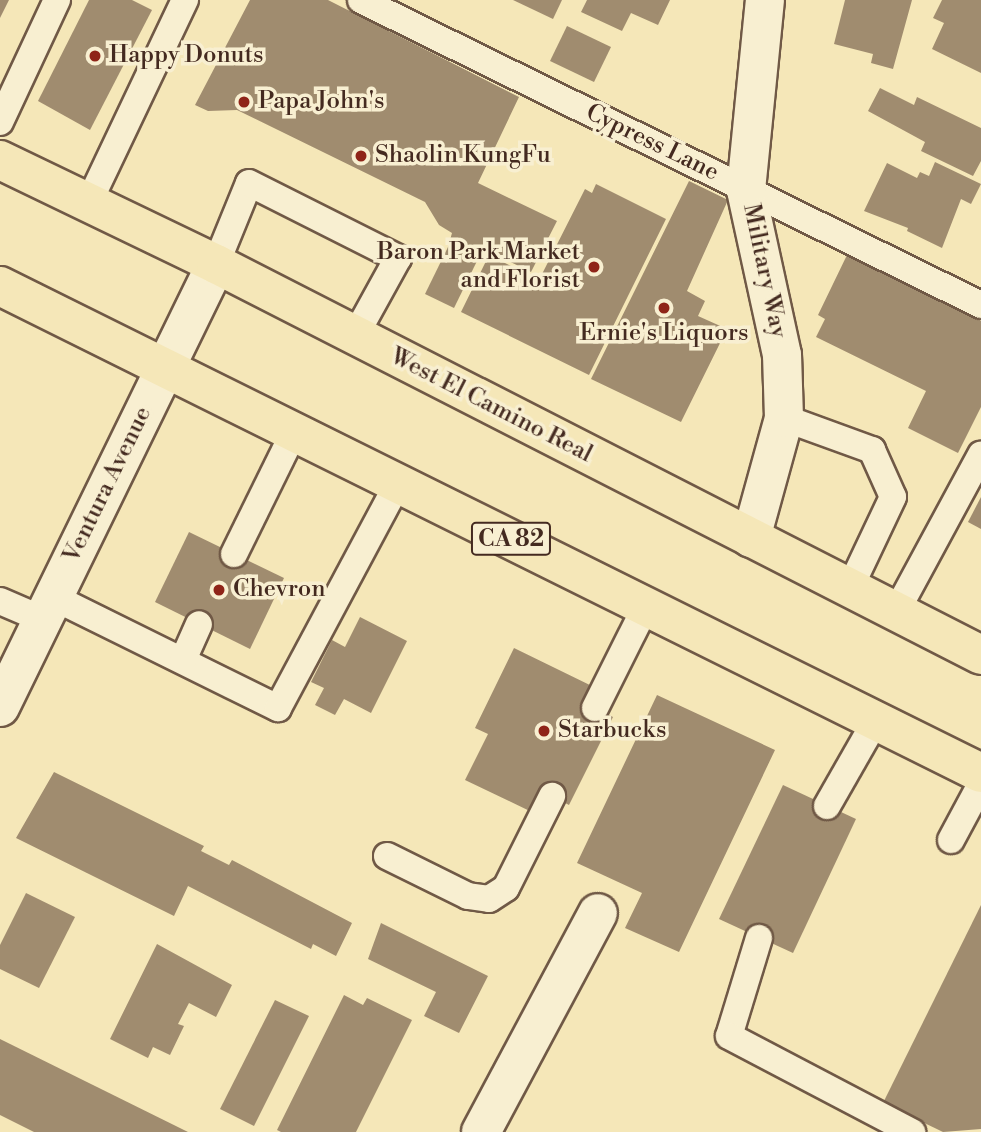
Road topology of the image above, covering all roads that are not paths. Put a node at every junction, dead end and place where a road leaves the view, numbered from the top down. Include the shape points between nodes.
1 (57, 0) edge
2 (185, 0) edge
3 (361, 0) edge
4 (765, 0) edge
5 (0, 122) edge
6 (0, 160) edge
7 (746, 190) junction
8 (89, 202) junction
9 (216, 264) junction
10 (0, 286) edge
11 (981, 305) edge
12 (355, 336) junction
13 (166, 366) junction
14 (784, 418) junction
15 (295, 430) junction
16 (981, 455) edge
17 (398, 483) junction
18 (751, 538) junction
19 (234, 555) dead end
20 (850, 588) junction
21 (0, 601) edge
22 (646, 606) junction
23 (48, 608) junction
24 (896, 612) junction
25 (199, 624) dead end
26 (981, 655) edge
27 (183, 660) junction
28 (0, 706) edge
29 (595, 708) dead end
30 (875, 722) junction
31 (981, 773) edge
32 (981, 784) edge
33 (552, 796) dead end
34 (827, 806) dead end
35 (951, 840) dead end
36 (387, 856) dead end
37 (597, 913) dead end
38 (759, 938) dead end
39 (481, 1132) edge
40 (912, 1132) edge

1 - 5 lane
2 - 8 lane
3 - 7 lane, Cypress Lane
4 - 7 street, Military Way
6 - 8 main road, West El Camino Real
7 - 11 lane, Cypress Lane
7 - 14 street, Military Way via 782,355
8 - 9 main road, West El Camino Real
9 - 12 main road, West El Camino Real
9 - 12 lane via 249,183 398,258
9 - 13 street, Ventura Avenue
10 - 13 main road, CA 82
12 - 18 main road, West El Camino Real
13 - 15 main road, CA 82
13 - 23 street, Ventura Avenue
14 - 18 street, Military Way
14 - 20 lane via 872,450 893,497
15 - 17 main road, CA 82
15 - 19 lane
16 - 24 lane
17 - 22 main road, CA 82
17 - 27 lane via 278,708
18 - 20 main road, West El Camino Real
20 - 24 main road, West El Camino Real
21 - 23 lane
22 - 29 lane
22 - 30 main road, CA 82
23 - 27 lane
23 - 28 street, Ventura Avenue
24 - 26 main road, West El Camino Real
25 - 27 lane
30 - 31 main road, CA 82
30 - 34 lane
32 - 35 lane
33 - 36 lane via 506,888 489,899 468,896
37 - 39 street
38 - 40 lane via 729,1036

